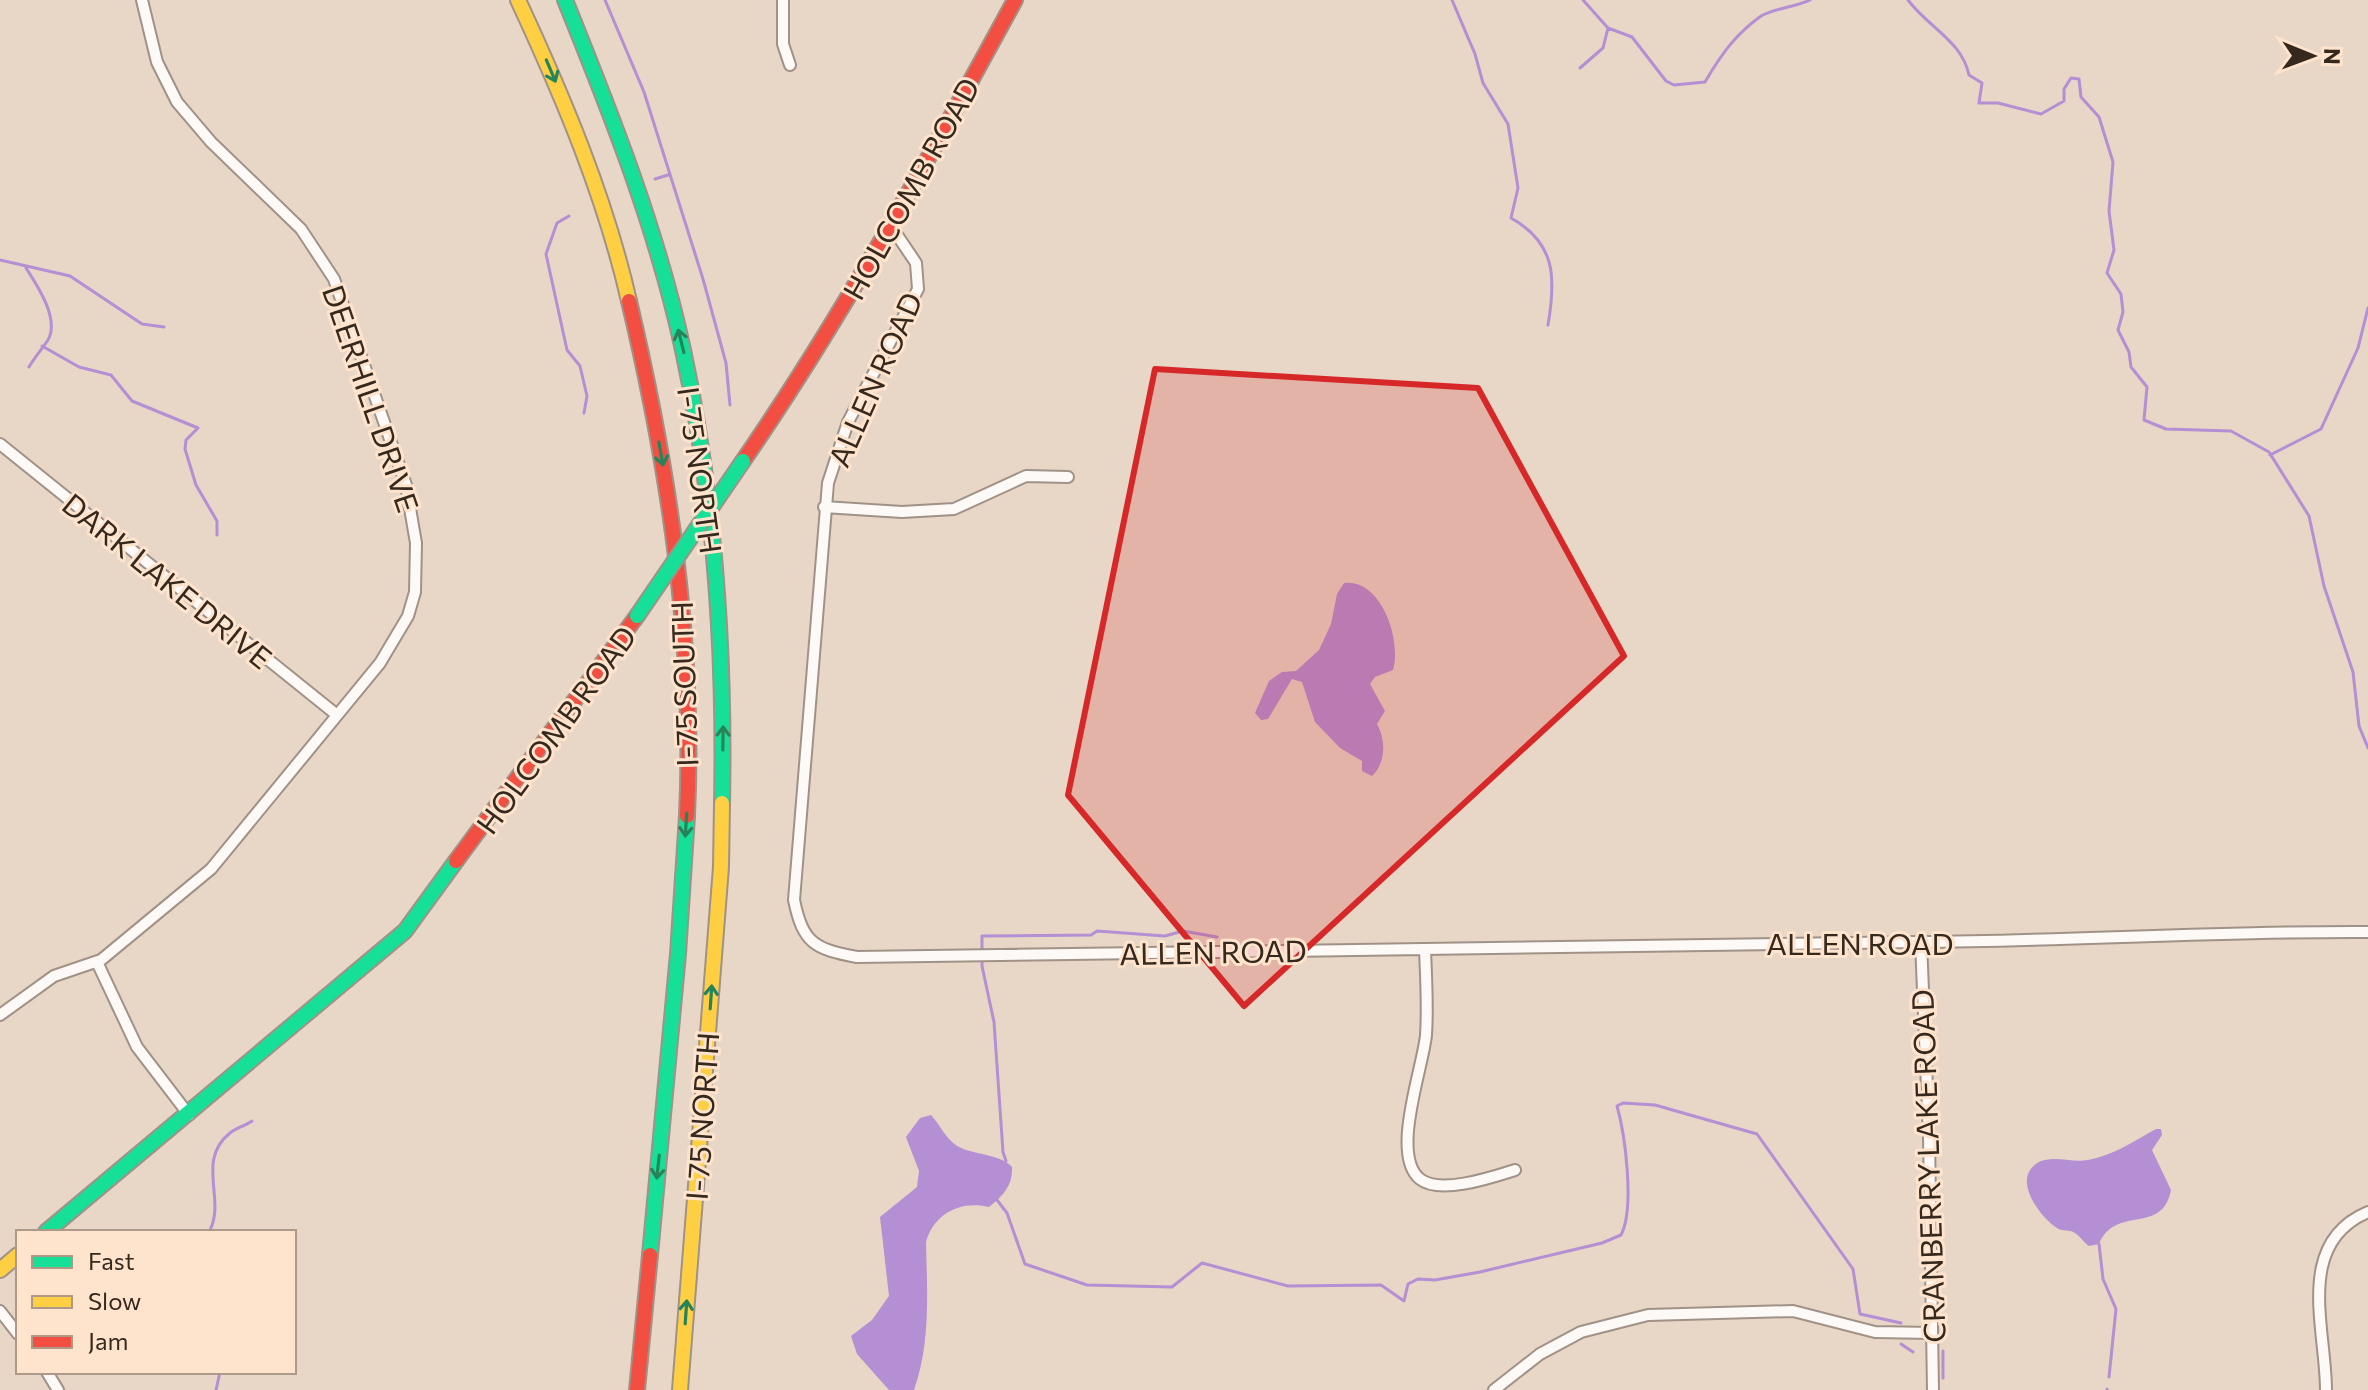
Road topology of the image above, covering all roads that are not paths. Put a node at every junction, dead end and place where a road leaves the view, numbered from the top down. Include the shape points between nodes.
1 (142, 0) edge
2 (518, 0) edge
3 (565, 0) edge
4 (783, 0) edge
5 (1015, 0) edge
6 (790, 65) dead end
7 (891, 226) junction
8 (0, 444) edge
9 (1068, 477) dead end
10 (824, 507) junction
11 (337, 715) junction
12 (2368, 932) edge
13 (1921, 942) junction
14 (1425, 949) junction
15 (97, 962) junction
16 (0, 1015) edge
17 (189, 1115) junction
18 (1515, 1170) dead end
19 (2368, 1212) edge
20 (48, 1230) edge
21 (16, 1257) edge
22 (0, 1270) edge
23 (646, 1278) junction
24 (0, 1311) edge
25 (16, 1331) edge
26 (1932, 1333) junction
27 (629, 1390) edge
28 (637, 1390) edge
29 (680, 1390) edge
30 (1494, 1390) edge
31 (1933, 1390) edge
32 (2326, 1390) edge

1 - 11 street, DEERHILL DRIVE via 157,62 177,102 301,229 334,279 406,485 416,543 414,594 397,637
2 -> 23 main road, I-75 SOUTH via 564,102 635,323 670,501 683,627 687,807 675,997
29 -> 3 main road, I-75 NORTH via 721,867 724,700 706,470 683,348 651,231 623,143
4 - 6 street via 783,44
5 - 7 main road, HOLCOMB ROAD
7 - 10 street, ALLEN ROAD via 916,263 918,289 848,422
7 - 17 main road, HOLCOMB ROAD, bridge via 805,371 637,616 405,931
8 - 11 street, DARK LAKE DRIVE
9 - 10 street via 1026,476 954,509
10 - 14 street, ALLEN ROAD via 795,853 794,900 800,927 811,942 857,957 1274,947
11 - 15 street, DEERHILL DRIVE via 211,869
12 - 13 street, ALLEN ROAD
13 - 14 street, ALLEN ROAD
13 - 26 street, CRANBERRY LAKE ROAD
14 - 18 street via 1426,1037 1409,1120 1413,1172 1425,1182 1444,1185
15 - 16 street, DEERHILL DRIVE via 54,976
15 - 17 street via 137,1047
17 - 20 main road, HOLCOMB ROAD
19 - 32 street via 2350,1220 2332,1239 2322,1266 2318,1322
21 - 22 main road
23 - 27 main road
23 - 28 main road, I-75 SOUTH
24 - 25 street
26 - 30 street via 1875,1332 1793,1311 1648,1315 1581,1332 1540,1354
26 - 31 street, CRANBERRY LAKE ROAD

